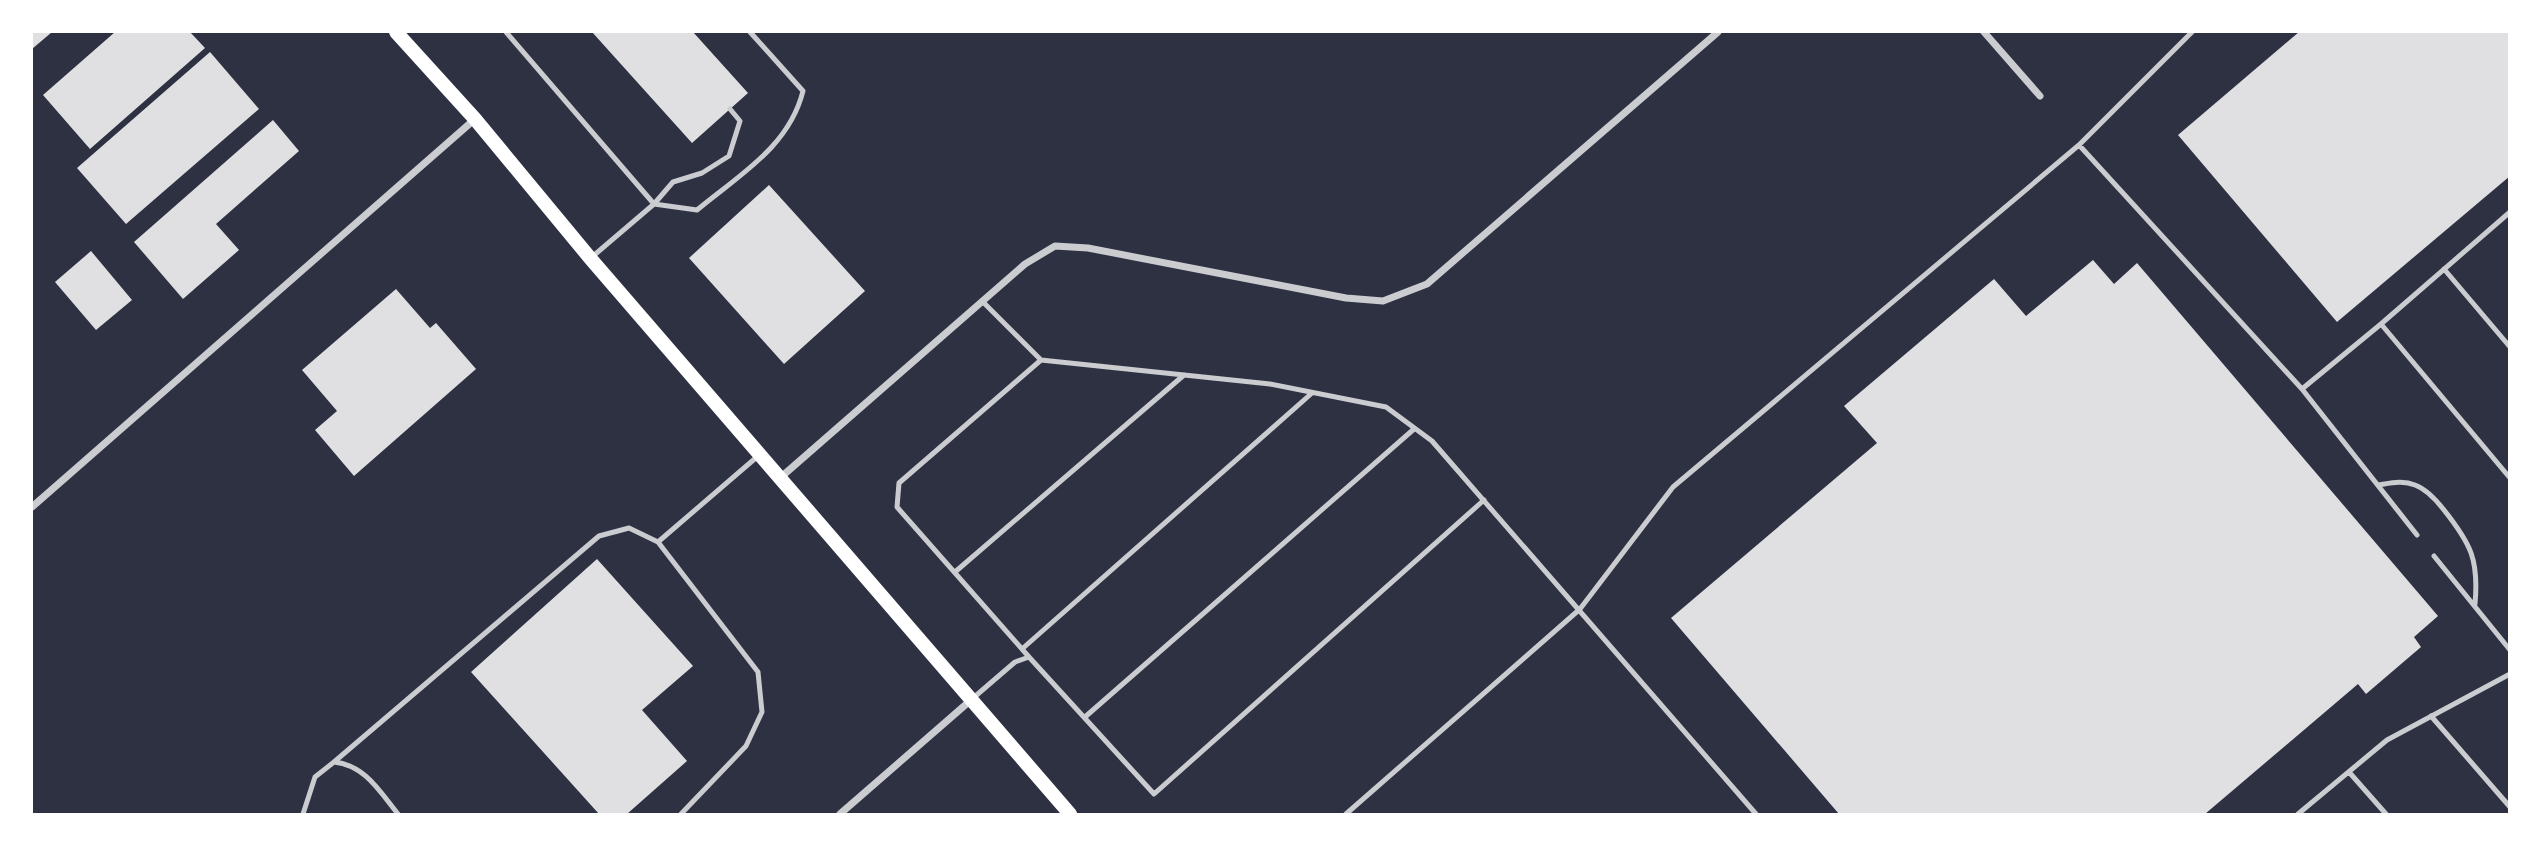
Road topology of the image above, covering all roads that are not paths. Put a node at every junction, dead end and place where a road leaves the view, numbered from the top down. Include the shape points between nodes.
1 (396, 32) edge
2 (506, 32) edge
3 (750, 32) edge
4 (1718, 32) edge
5 (1984, 32) edge
6 (2192, 32) edge
7 (2040, 96) dead end
8 (730, 109) dead end
9 (475, 119) junction
10 (2079, 145) junction
11 (654, 204) junction
12 (2510, 212) edge
13 (590, 258) junction
14 (2444, 269) junction
15 (982, 301) junction
16 (2381, 324) junction
17 (2510, 347) edge
18 (1041, 360) junction
19 (1184, 375) junction
20 (2302, 389) junction
21 (1312, 393) junction
22 (1414, 429) junction
23 (761, 454) junction
24 (780, 478) junction
25 (2510, 478) edge
26 (2378, 485) junction
27 (1484, 500) junction
28 (32, 507) edge
29 (2417, 535) dead end
30 (659, 542) junction
31 (2434, 556) dead end
32 (955, 572) junction
33 (2474, 604) junction
34 (1580, 609) junction
35 (1021, 649) junction
36 (2510, 650) edge
37 (1028, 657) junction
38 (2510, 674) edge
39 (972, 699) junction
40 (2431, 716) junction
41 (1085, 717) junction
42 (334, 762) junction
43 (2349, 772) junction
44 (2510, 807) edge
45 (303, 814) edge
46 (398, 814) edge
47 (681, 814) edge
48 (840, 814) edge
49 (1070, 814) edge
50 (1346, 814) edge
51 (1756, 814) edge
52 (2298, 814) edge
53 (2386, 814) edge

1 - 9 main road
2 - 11 lane
3 - 11 lane via 803,92 797,114 782,139 697,210
4 - 15 street via 1427,284 1383,300 1346,298 1088,248 1055,246 1025,264
5 - 7 street
6 - 10 lane
8 - 11 lane via 740,121 729,156 702,173 673,182
9 - 13 main road
9 - 28 street
10 - 20 lane
10 - 34 lane via 1673,487
11 - 13 lane
12 - 14 lane
13 - 23 main road
14 - 16 lane
14 - 17 lane
15 - 18 lane
15 - 24 street
16 - 20 lane
16 - 25 lane
18 - 19 lane
18 - 32 lane via 899,483 897,507
19 - 21 lane
19 - 32 lane
20 - 26 lane
21 - 22 lane via 1386,407
21 - 35 lane
22 - 27 lane via 1432,442
22 - 41 lane
23 - 24 main road
23 - 30 lane
24 - 39 main road
26 - 29 lane
26 - 33 lane via 2401,482 2418,486 2443,509 2471,547 2477,575
27 - 34 lane
27 - 41 lane via 1154,794
30 - 42 lane via 629,528 598,536
30 - 47 lane via 758,672 762,712 746,746
31 - 33 lane
32 - 35 lane
33 - 36 lane
34 - 50 lane
34 - 51 lane
35 - 37 lane
37 - 39 lane via 1015,662
37 - 41 lane
38 - 40 lane
39 - 48 street
39 - 49 main road
40 - 43 lane via 2386,740
40 - 44 lane
42 - 45 lane via 315,777
42 - 46 lane via 350,763 363,772
43 - 52 lane
43 - 53 lane

